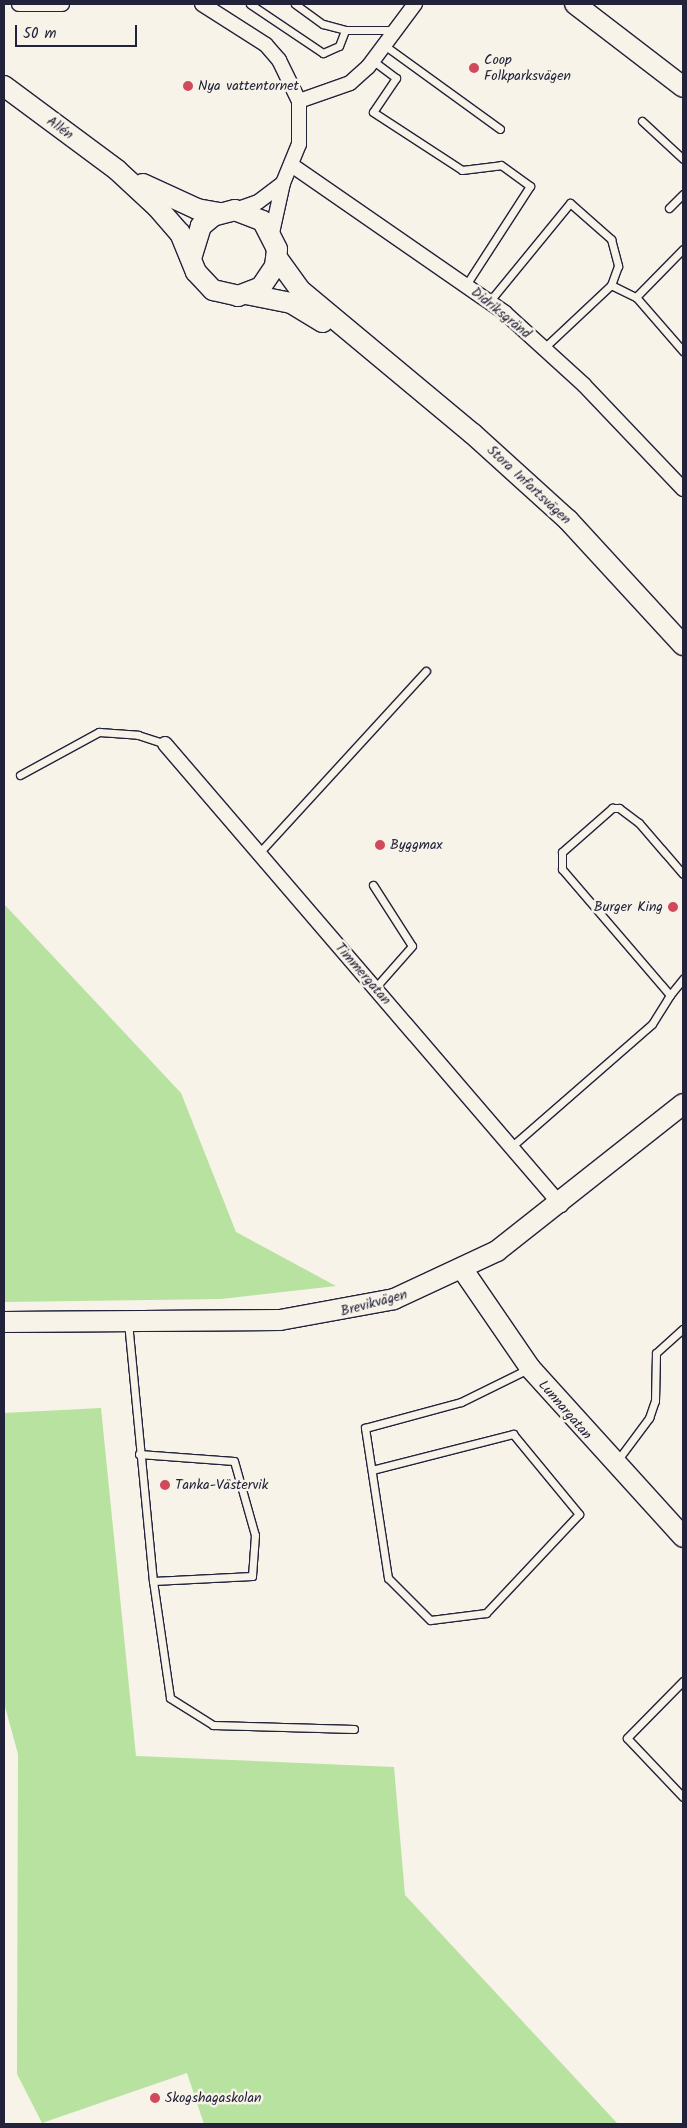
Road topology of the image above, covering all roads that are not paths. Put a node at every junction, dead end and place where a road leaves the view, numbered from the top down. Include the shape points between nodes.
1 (19, 4) edge
2 (62, 4) edge
3 (202, 4) edge
4 (250, 4) edge
5 (294, 4) edge
6 (415, 4) edge
7 (575, 4) edge
8 (345, 30) junction
9 (395, 30) junction
10 (384, 45) junction
11 (372, 60) junction
12 (4, 86) edge
13 (683, 86) edge
14 (299, 101) junction
15 (642, 120) dead end
16 (500, 128) dead end
17 (683, 159) edge
18 (294, 166) junction
19 (117, 170) junction
20 (283, 184) junction
21 (683, 194) edge
22 (668, 208) dead end
23 (228, 211) junction
24 (272, 233) junction
25 (683, 249) edge
26 (192, 256) junction
27 (277, 258) junction
28 (466, 285) junction
29 (611, 285) junction
30 (246, 294) junction
31 (636, 297) junction
32 (489, 302) junction
33 (359, 343) junction
34 (544, 348) junction
35 (683, 351) edge
36 (683, 489) edge
37 (683, 645) edge
38 (426, 671) dead end
39 (165, 744) joint
40 (20, 775) dead end
41 (259, 853) junction
42 (683, 874) edge
43 (373, 885) dead end
44 (683, 979) edge
45 (375, 988) junction
46 (670, 995) junction
47 (683, 1104) edge
48 (511, 1147) junction
49 (561, 1205) junction
50 (463, 1270) junction
51 (128, 1319) junction
52 (4, 1322) edge
53 (683, 1329) edge
54 (530, 1368) junction
55 (139, 1454) junction
56 (613, 1464) junction
57 (372, 1470) junction
58 (683, 1537) edge
59 (153, 1581) junction
60 (683, 1681) edge
61 (354, 1729) dead end
62 (683, 1797) edge

1 - 2 street
3 - 14 street via 266,45 279,60
4 - 8 lane via 323,53 339,46
5 - 8 lane via 323,24
6 - 9 street
7 - 13 main road
8 - 9 lane
9 - 10 street
10 - 11 street
10 - 16 lane
11 - 14 street via 350,83
11 - 28 lane via 396,78 373,112 462,170 500,165 530,186
12 - 19 main road, Allén
14 - 18 street via 301,124
15 - 17 lane
18 - 20 street
18 - 28 street, Didriksgränd
19 - 23 main road, Allén via 168,198
19 - 26 main road, Allén via 180,232
20 - 23 street via 258,202
20 - 24 street
21 - 22 lane
23 - 24 main road via 257,216
23 - 26 main road via 201,226
24 - 27 main road
25 - 31 lane
26 - 30 main road via 200,280 213,290
27 - 30 main road via 267,281
27 - 33 main road, Stora Infartsvägen via 300,290
28 - 32 street, Didriksgränd
29 - 31 lane
29 - 32 lane via 618,266 611,239 570,202
29 - 34 lane
30 - 33 main road, Stora Infartsvägen via 291,303
31 - 35 lane
32 - 34 street, Didriksgränd
33 - 37 main road, Stora Infartsvägen via 473,434 568,520
34 - 36 street, Didriksgränd
38 - 41 lane
39 - 40 lane via 138,735 99,732
39 - 41 street, Timmergatan
41 - 45 street, Timmergatan
42 - 46 lane via 639,823 619,808 612,808 562,852 562,869 660,978
43 - 45 lane via 412,946
44 - 46 lane
45 - 48 street, Timmergatan
46 - 48 lane via 652,1024
47 - 49 main road, Brevikvägen
48 - 49 street, Timmergatan
49 - 50 main road, Brevikvägen
50 - 51 main road, Brevikvägen via 394,1299 309,1318
50 - 54 main road, Lunnargatan
51 - 52 main road, Brevikvägen
51 - 55 lane
53 - 56 lane via 656,1353 649,1418
54 - 56 main road, Lunnargatan
54 - 57 lane via 461,1402 365,1428
55 - 59 lane
55 - 59 lane via 234,1461 255,1534 252,1576
56 - 58 main road, Lunnargatan
57 - 57 lane via 388,1578 430,1620 486,1613 579,1514 513,1434
59 - 61 lane via 170,1698 213,1725
60 - 62 lane via 627,1738

